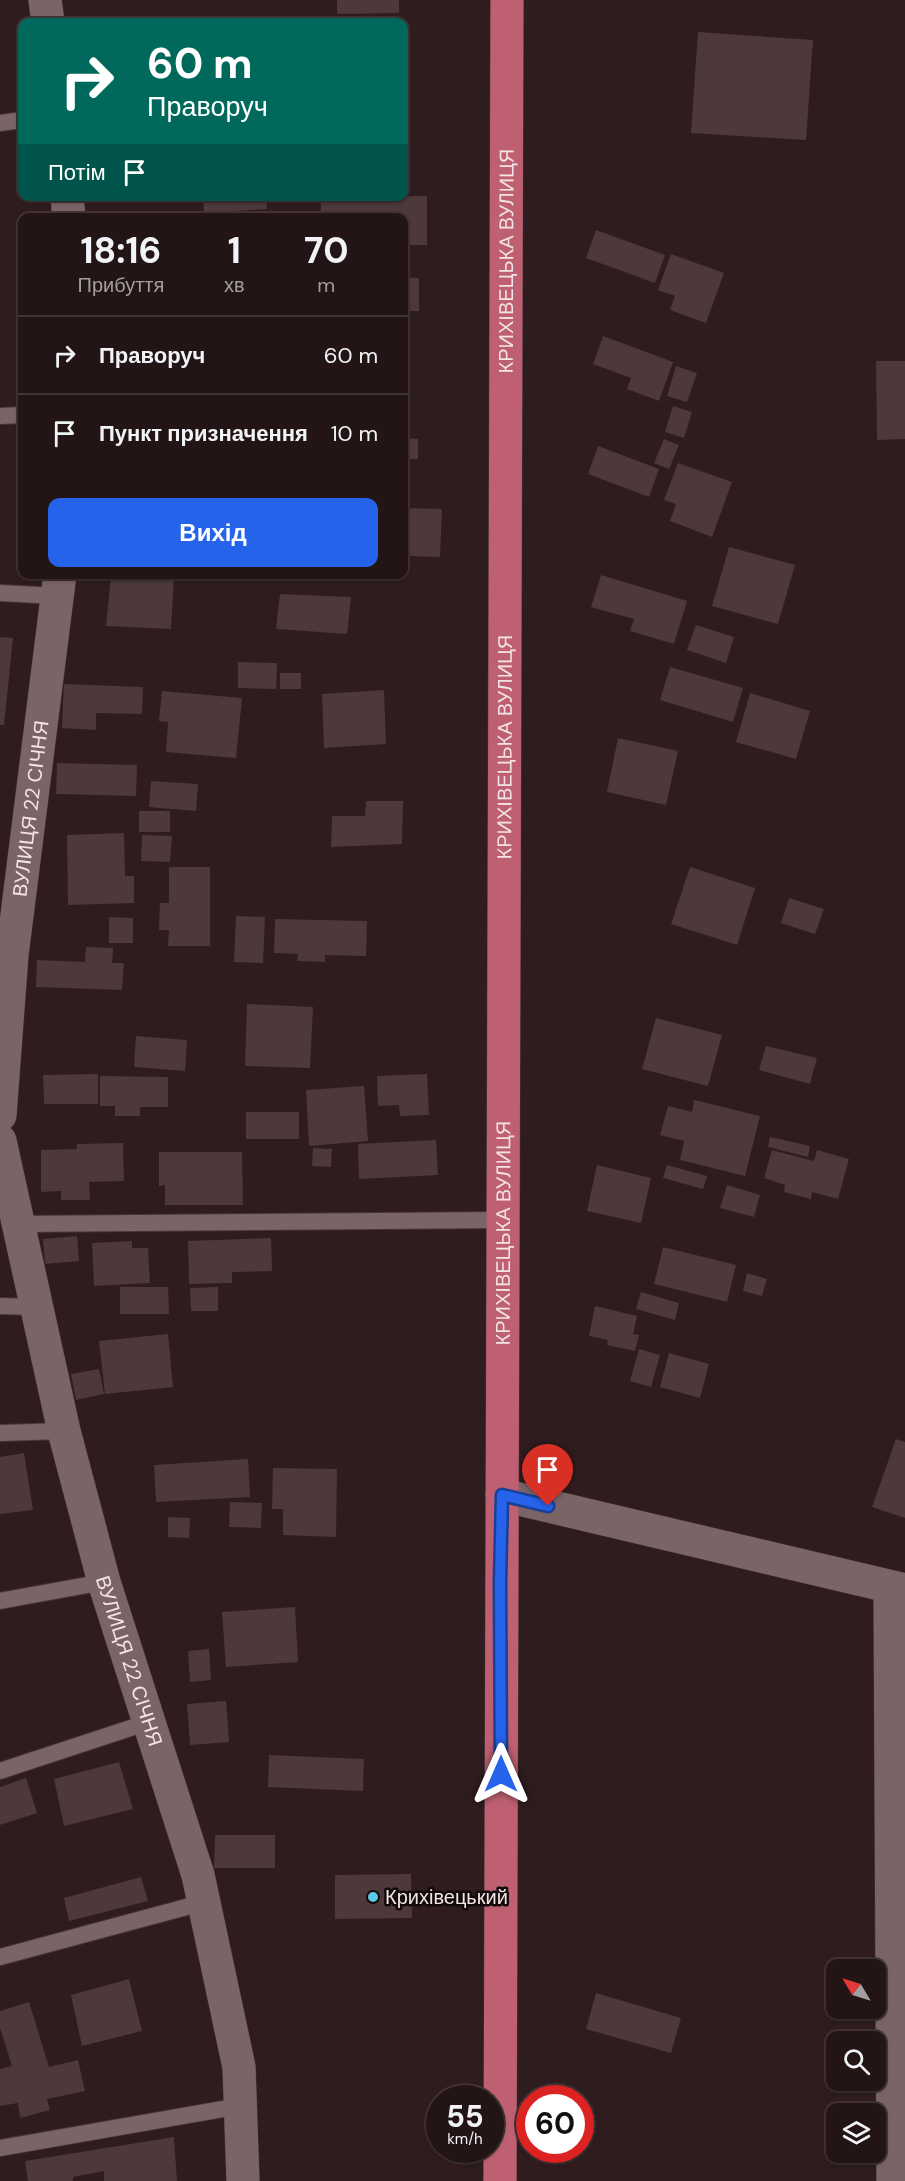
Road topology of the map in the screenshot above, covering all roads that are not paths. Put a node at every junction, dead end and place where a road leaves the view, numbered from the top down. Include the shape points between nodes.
1 (45, 0) edge
2 (507, 0) edge
3 (47, 18) edge
4 (18, 121) edge
5 (0, 123) edge
6 (18, 415) edge
7 (0, 416) edge
8 (59, 585) edge
9 (0, 593) edge
10 (6, 955) edge
11 (0, 1114) edge
12 (0, 1141) edge
13 (502, 1220) junction
14 (18, 1224) junction
15 (0, 1306) edge
16 (37, 1307) junction
17 (64, 1431) junction
18 (0, 1433) edge
19 (502, 1495) junction
20 (104, 1582) junction
21 (898, 1588) edge
22 (0, 1601) edge
23 (149, 1722) junction
24 (0, 1772) edge
25 (205, 1902) junction
26 (0, 1957) edge
27 (240, 2106) junction
28 (0, 2148) edge
29 (243, 2181) edge
30 (500, 2181) edge
31 (892, 2181) edge

1 - 3 street
2 - 13 main road, КРИХІВЕЦЬКА ВУЛИЦЯ
4 - 5 lane
6 - 7 lane
8 - 9 lane
8 - 10 street, ВУЛИЦЯ 22 СІЧНЯ
10 - 11 street, ВУЛИЦЯ 22 СІЧНЯ
12 - 14 street, ВУЛИЦЯ 22 СІЧНЯ
13 - 14 lane
13 - 19 main road, КРИХІВЕЦЬКА ВУЛИЦЯ
14 - 16 street, ВУЛИЦЯ 22 СІЧНЯ
15 - 16 lane
16 - 17 street, ВУЛИЦЯ 22 СІЧНЯ
17 - 18 lane
17 - 20 street, ВУЛИЦЯ 22 СІЧНЯ
19 - 21 street
19 - 30 main road, КРИХІВЕЦЬКА ВУЛИЦЯ
20 - 22 lane
20 - 23 street, ВУЛИЦЯ 22 СІЧНЯ
21 - 31 street
23 - 24 lane
23 - 25 street, ВУЛИЦЯ 22 СІЧНЯ
25 - 26 lane
25 - 27 street, ВУЛИЦЯ 22 СІЧНЯ via 239,2067
27 - 28 lane
27 - 29 street, ВУЛИЦЯ 22 СІЧНЯ

